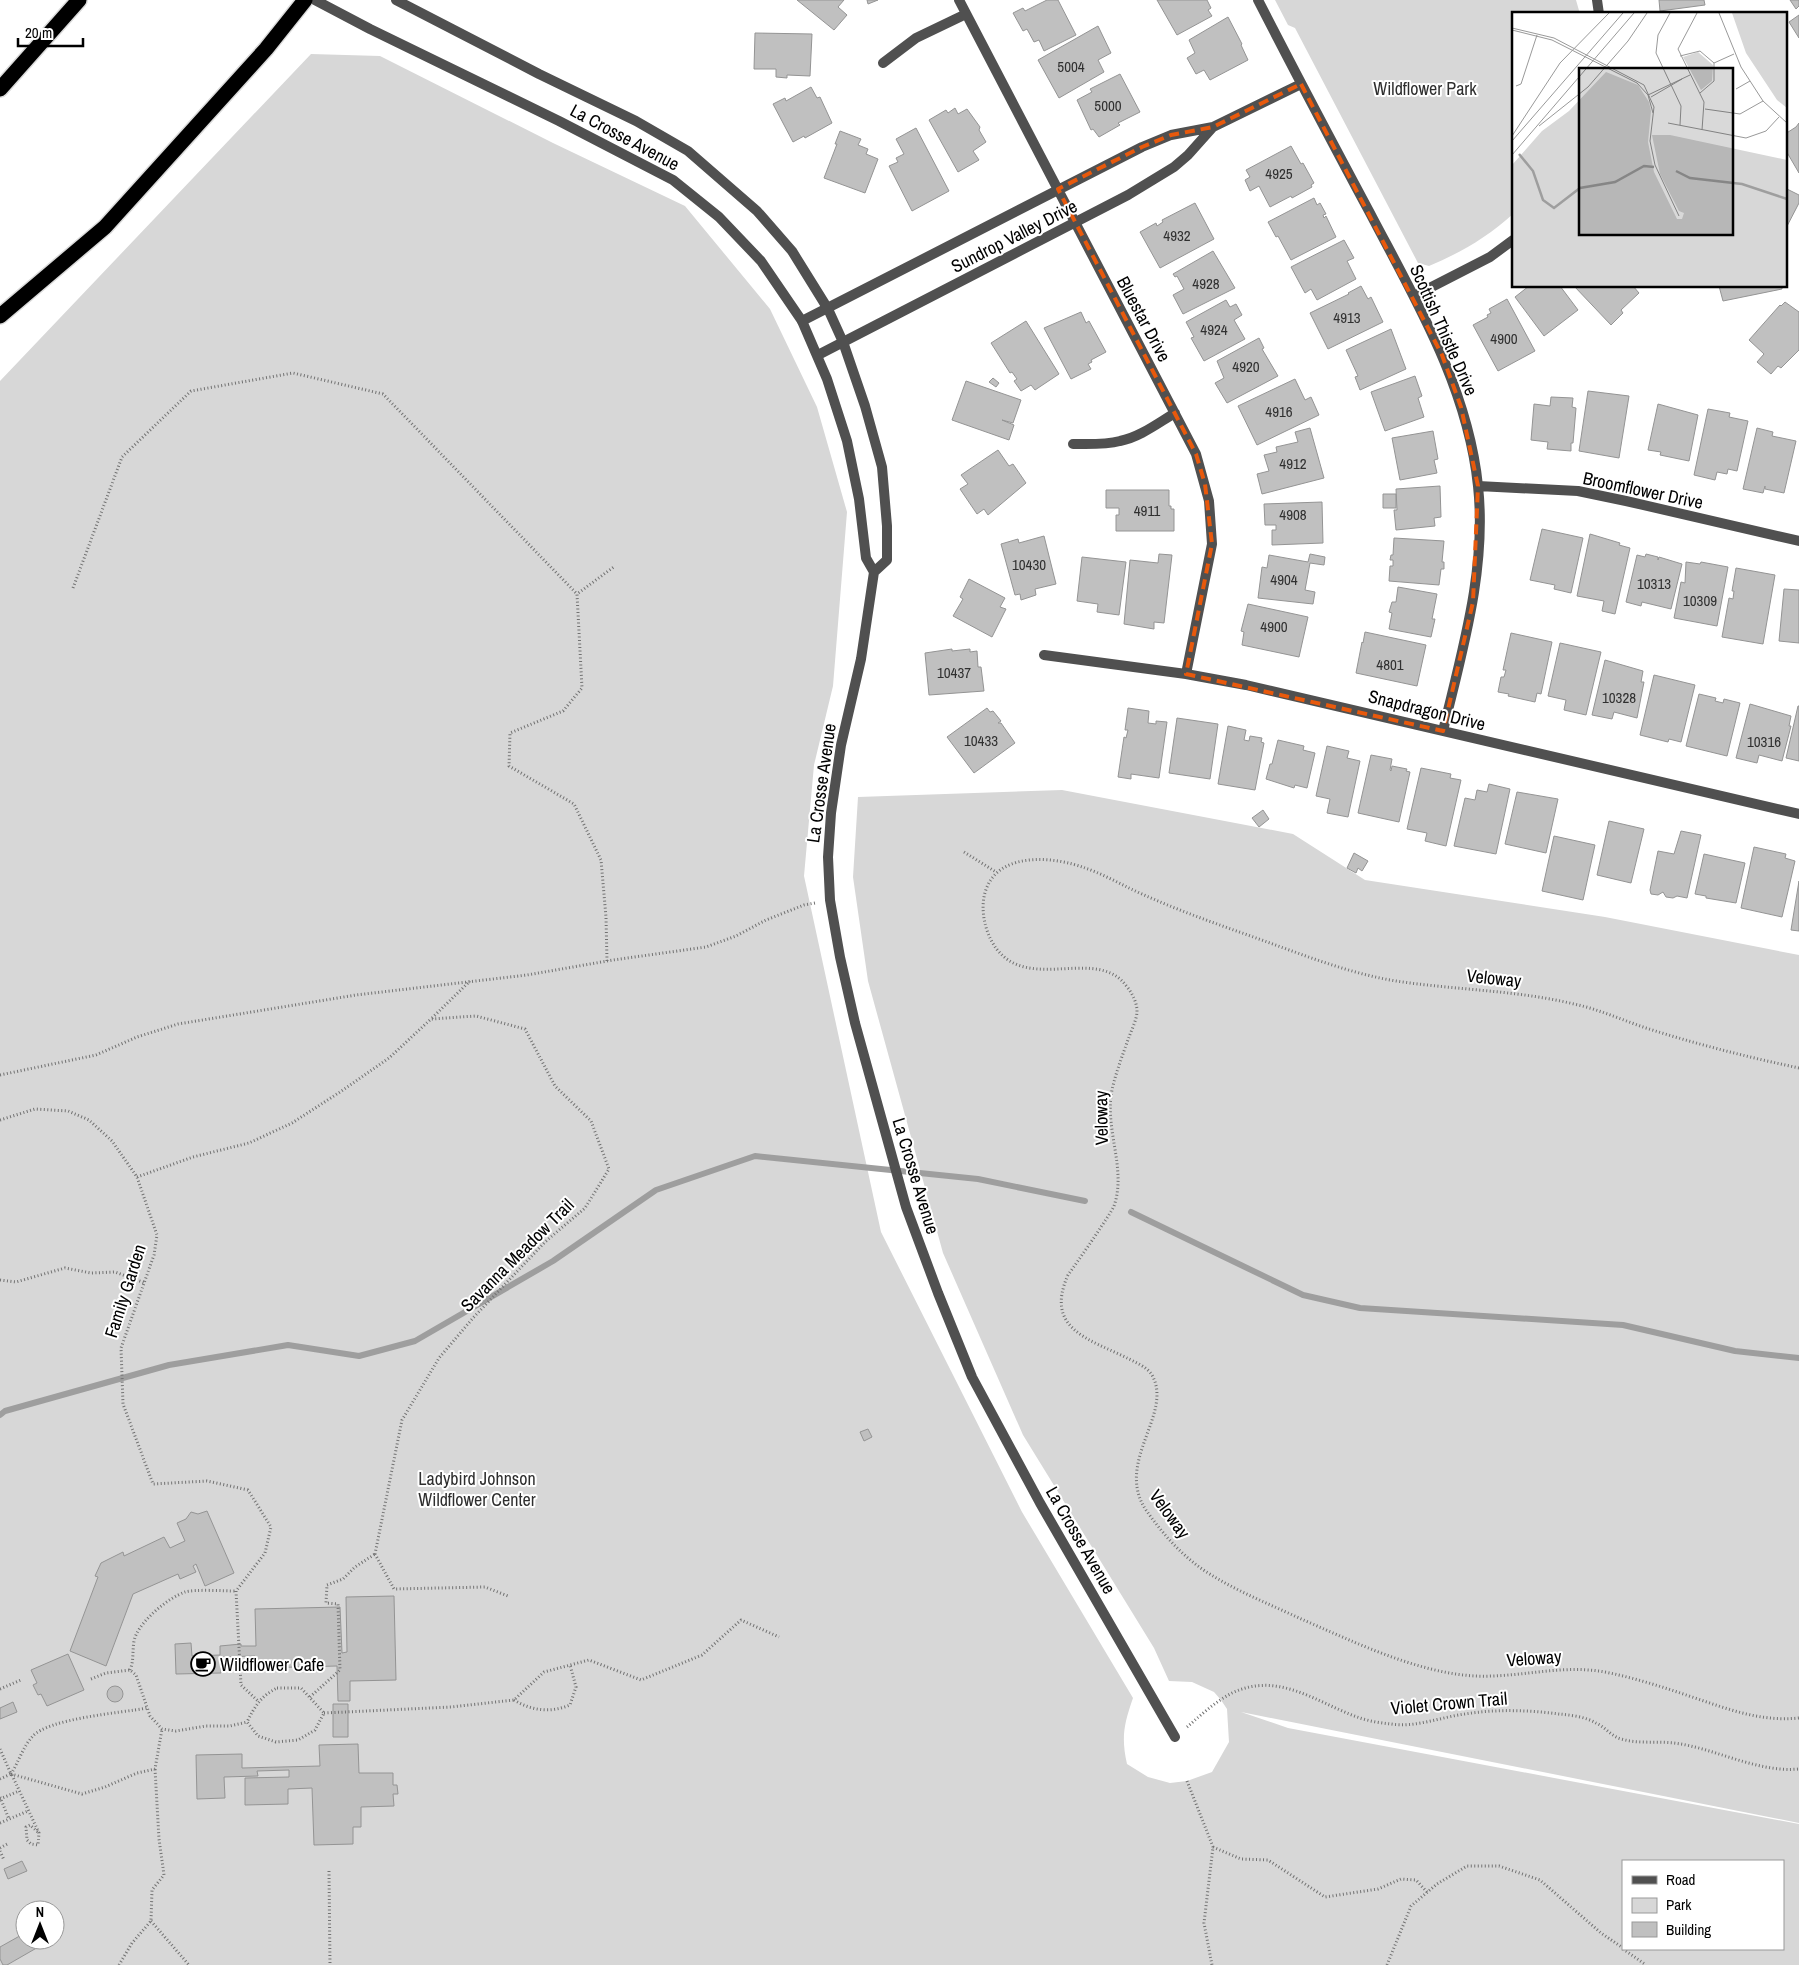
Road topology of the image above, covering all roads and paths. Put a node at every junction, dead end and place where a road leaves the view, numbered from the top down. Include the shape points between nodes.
1 (79, 0) edge
2 (305, 0) edge
3 (315, 0) edge
4 (396, 0) edge
5 (959, 0) edge
6 (1258, 0) edge
7 (412, 4) edge
8 (966, 14) junction
9 (883, 63) dead end
10 (1301, 84) junction
11 (0, 89) edge
12 (1213, 127) junction
13 (1058, 189) junction
14 (1075, 224) junction
15 (1512, 241) edge
16 (1414, 296) junction
17 (828, 309) junction
18 (0, 316) edge
19 (802, 321) junction
20 (843, 342) junction
21 (818, 355) junction
22 (1175, 413) junction
23 (1073, 444) dead end
24 (1478, 486) junction
25 (1799, 541) edge
26 (615, 566) dead end
27 (874, 572) junction
28 (73, 588) dead end
29 (577, 594) junction
30 (1044, 654) dead end
31 (1186, 674) junction
32 (1444, 731) junction
33 (1799, 814) edge
34 (964, 852) dead end
35 (996, 872) junction
36 (830, 900) junction
37 (607, 961) junction
38 (470, 981) junction
39 (431, 1019) junction
40 (1799, 1068) edge
41 (0, 1076) edge
42 (0, 1120) edge
43 (137, 1177) junction
44 (0, 1280) edge
45 (145, 1283) junction
46 (376, 1554) junction
47 (236, 1591) junction
48 (508, 1596) dead end
49 (779, 1637) dead end
50 (570, 1665) junction
51 (130, 1670) junction
52 (90, 1678) dead end
53 (21, 1680) dead end
54 (0, 1689) edge
55 (310, 1697) junction
56 (514, 1700) junction
57 (259, 1702) junction
58 (147, 1708) junction
59 (324, 1713) junction
60 (1799, 1718) edge
61 (247, 1722) junction
62 (162, 1729) junction
63 (1175, 1736) joint
64 (0, 1749) edge
65 (155, 1769) junction
66 (1799, 1769) edge
67 (11, 1774) junction
68 (0, 1779) edge
69 (1187, 1781) dead end
70 (19, 1791) junction
71 (0, 1799) edge
72 (28, 1810) junction
73 (9, 1819) junction
74 (0, 1823) edge
75 (39, 1833) junction
76 (9, 1844) dead end
77 (1213, 1847) junction
78 (0, 1849) edge
79 (4, 1860) dead end
80 (328, 1871) dead end
81 (1427, 1892) junction
82 (151, 1921) junction
83 (1622, 1947) edge
84 (1626, 1950) edge
85 (119, 1965) edge
86 (189, 1965) edge
87 (330, 1965) edge
88 (1212, 1965) edge
89 (1387, 1965) edge
90 (1646, 1965) edge

1 - 11 highway
2 - 18 highway via 266,49 105,227
3 - 19 street, La Crosse Avenue via 673,180 718,217 761,261
4 - 7 street, La Crosse Avenue
5 - 8 street, Bluestar Drive
6 - 10 street, Scottish Thistle Drive
7 - 17 street, La Crosse Avenue via 688,150 757,211 792,251
8 - 9 street via 916,38
8 - 13 street, Bluestar Drive
10 - 12 street, Sundrop Valley Drive
10 - 16 street, Scottish Thistle Drive
12 - 13 street, Sundrop Valley Drive via 1171,135
12 - 14 street, Sundrop Valley Drive via 1174,167
13 - 14 street, Bluestar Drive
13 - 17 street, Sundrop Valley Drive
14 - 20 street, Sundrop Valley Drive
14 - 22 street, Bluestar Drive
15 - 16 street via 1482,262
16 - 24 street, Scottish Thistle Drive via 1442,355 1461,407
17 - 19 street, Sundrop Valley Drive
17 - 20 street, La Crosse Avenue
19 - 21 street, La Crosse Avenue
20 - 21 street, Sundrop Valley Drive
20 - 27 street, La Crosse Avenue via 882,467 887,560
21 - 27 street, La Crosse Avenue via 847,441 859,499 866,558
22 - 23 street via 1121,441
22 - 31 street, Bluestar Drive via 1196,454 1212,526 1210,562
24 - 25 street, Broomflower Drive via 1578,491
24 - 32 street, Scottish Thistle Drive via 1473,602
26 - 29 path
27 - 36 street, La Crosse Avenue via 862,659 841,745 831,813
28 - 29 path via 122,457 129,450 191,390 293,373 383,394
29 - 37 path via 582,688 563,711 510,733 509,766 574,804 601,860
30 - 31 street, Snapdragon Drive
31 - 32 street, Snapdragon Drive
32 - 33 street, Snapdragon Drive
34 - 35 path
35 - 40 path, Veloway via 1004,866 1027,860 1069,863 1087,868 1168,907 1356,972 1394,981 1576,1004 1736,1055
35 - 60 path, Veloway via 984,893 984,916 991,940 1003,955 1037,970 1089,968 1108,972 1122,980 1136,1001 1137,1012 1111,1097 1117,1177 1113,1208 1068,1275 1061,1304 1064,1318 1074,1330 1139,1364 1151,1374 1156,1404 1139,1455 1135,1480 1145,1509 1173,1545 1203,1570 1260,1600 1375,1650 1434,1670 1475,1676 1577,1668 1650,1683 1761,1718
36 - 37 path via 804,905 706,948
36 - 63 street, La Crosse Avenue via 853,1014 888,1147 906,1207 972,1377 1040,1503
37 - 38 path
38 - 39 path
38 - 41 path via 356,995 178,1024 137,1036 96,1055
39 - 43 path via 388,1058 292,1123 249,1143 193,1157
39 - 46 path, Savanna Meadow Trail via 476,1016 525,1029 555,1086 591,1121 609,1169 585,1208 545,1242 438,1358 402,1420
42 - 43 path, Family Garden via 35,1110 68,1111 89,1120 112,1141
43 - 45 path, Family Garden via 157,1235
44 - 45 path via 16,1282 65,1268 91,1273 115,1272
45 - 47 path, Family Garden via 121,1348 122,1404 153,1484 207,1481 248,1490 271,1527 265,1553
46 - 48 path via 394,1589 486,1587
46 - 55 path via 343,1579 327,1585 326,1604 338,1604 340,1670
47 - 51 path via 186,1592 149,1616 135,1637
47 - 57 path via 241,1685
49 - 50 path via 741,1620 702,1655 642,1680 589,1660
50 - 56 path via 544,1672
50 - 56 path via 576,1687 570,1705 557,1710 527,1708
51 - 52 path
51 - 58 path via 136,1675
53 - 54 path
55 - 57 path via 301,1688 277,1688
55 - 59 path
56 - 59 path via 451,1707
57 - 61 path
58 - 62 path
58 - 67 path via 94,1715 51,1726 32,1736
59 - 61 path via 314,1730 298,1740 276,1742 258,1736
61 - 62 path via 176,1731
62 - 65 path
63 - 66 path, Violet Crown Trail via 1230,1694 1262,1685 1294,1689 1359,1718 1393,1725 1496,1710 1561,1714 1596,1722 1620,1739 1673,1743 1749,1763
64 - 67 path
65 - 67 path via 82,1794
65 - 82 path via 164,1875 152,1890
67 - 68 path
67 - 70 path
69 - 77 path
70 - 71 path
70 - 72 path
71 - 73 path
72 - 73 path
72 - 75 path
73 - 74 path
75 - 75 path via 38,1845 32,1844 27,1840 26,1827 30,1825
76 - 78 path
77 - 81 path via 1241,1859 1268,1860 1325,1898 1378,1888 1401,1879 1416,1880
77 - 88 path via 1204,1923
78 - 79 path
80 - 87 path
81 - 83 path via 1467,1866 1499,1866 1540,1880
81 - 89 path via 1412,1906
82 - 85 path via 132,1942
82 - 86 path
84 - 90 path

